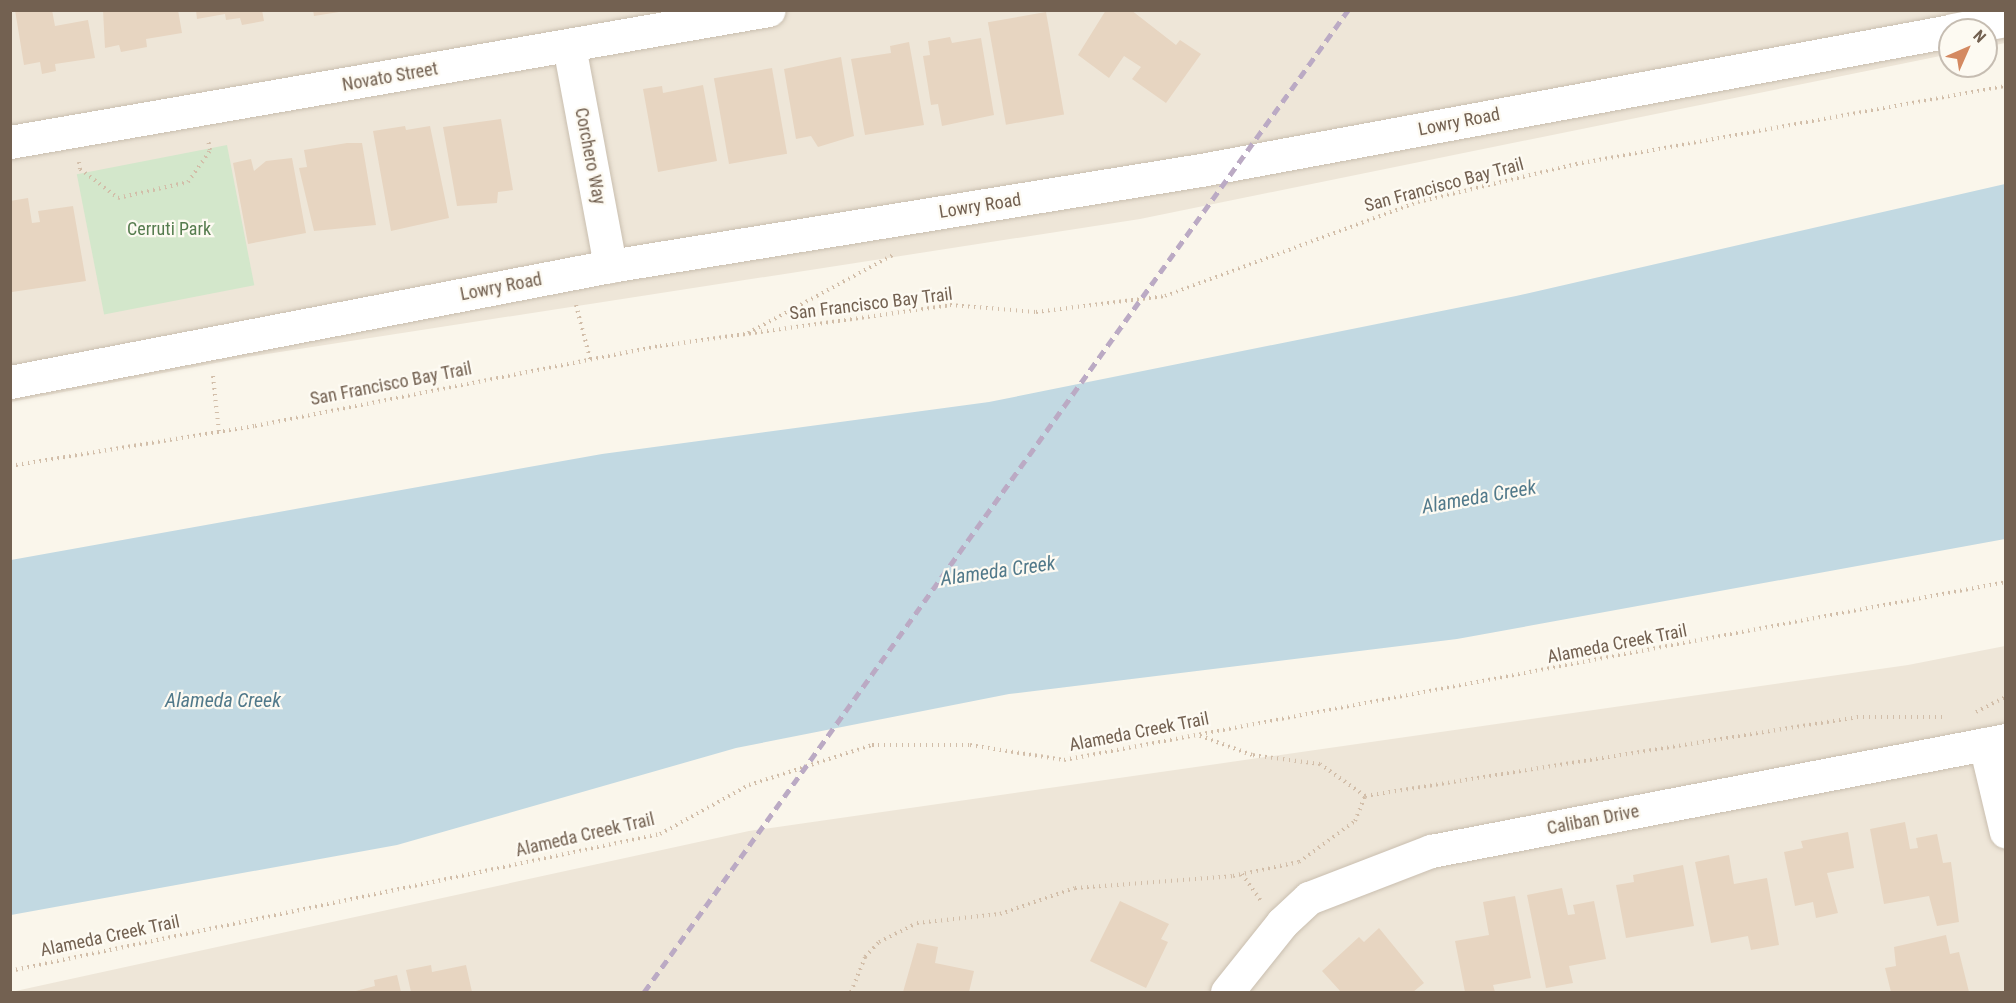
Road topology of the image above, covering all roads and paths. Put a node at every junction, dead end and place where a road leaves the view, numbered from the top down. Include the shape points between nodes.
1 (769, 10) edge
2 (1938, 33) edge
3 (569, 46) junction
4 (2006, 86) edge
5 (202, 109) junction
6 (74, 131) junction
7 (10, 142) edge
8 (907, 248) dead end
9 (610, 266) junction
10 (569, 274) junction
11 (744, 334) junction
12 (209, 342) junction
13 (591, 362) junction
14 (10, 382) edge
15 (219, 432) junction
16 (10, 466) edge
17 (2006, 582) edge
18 (2006, 697) edge
19 (1953, 717) dead end
20 (1965, 717) dead end
21 (1197, 735) junction
22 (1995, 742) edge
23 (1365, 796) junction
24 (2006, 832) edge
25 (10, 971) edge
26 (851, 993) edge
27 (1227, 993) edge

1 - 3 street, Novato Street
2 - 9 street, Lowry Road via 1201,170
3 - 5 street, Novato Street
3 - 9 street, Corchero Way
4 - 11 path, San Francisco Bay Trail via 1576,164 1418,202 1165,296 1036,312 950,305
5 - 6 street, Novato Street
5 - 6 path via 210,150 188,182 118,198 80,169
6 - 7 street, Novato Street
8 - 11 path
9 - 10 street, Lowry Road
10 - 12 street, Lowry Road
10 - 13 path
11 - 13 path, San Francisco Bay Trail via 660,346
12 - 14 street, Lowry Road
12 - 15 path
13 - 15 path, San Francisco Bay Trail
15 - 16 path, San Francisco Bay Trail
17 - 21 path, Alameda Creek Trail
18 - 20 path
19 - 23 path via 1857,717
21 - 23 path via 1252,755 1320,764
21 - 25 path, Alameda Creek Trail via 1064,760 970,745 872,745 749,785 660,834
22 - 24 street
22 - 27 street, Caliban Drive via 1431,851 1309,898 1282,923
23 - 26 path via 1355,821 1299,862 1233,876 1075,888 1000,914 908,926 879,942 865,957

